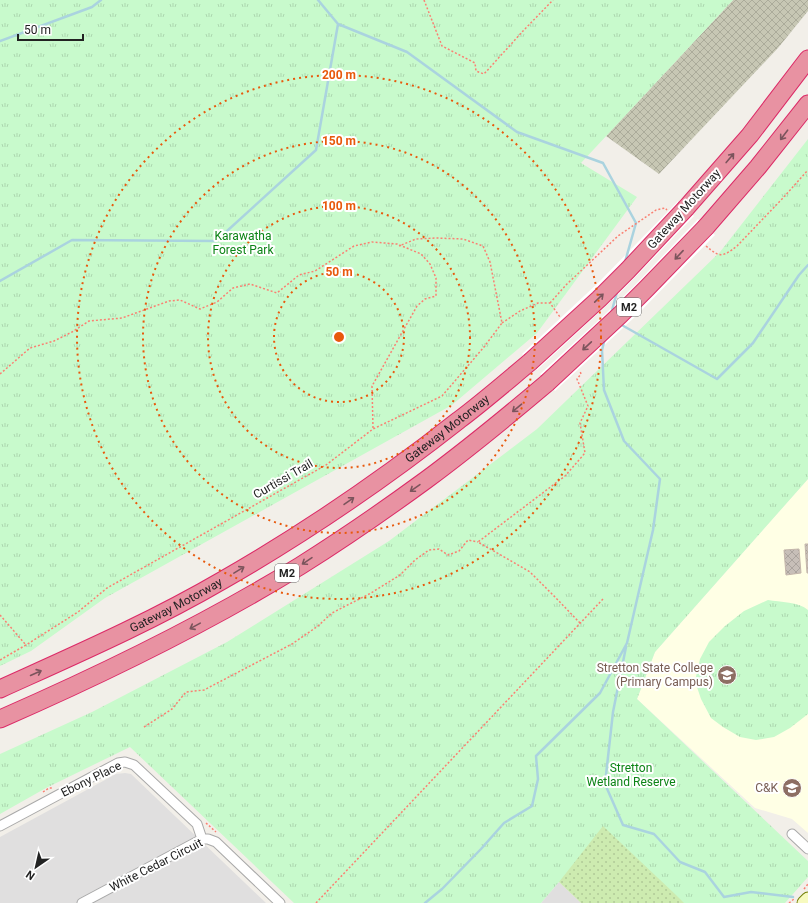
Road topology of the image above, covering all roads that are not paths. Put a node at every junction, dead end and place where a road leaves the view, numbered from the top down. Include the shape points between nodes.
1 (808, 59) edge
2 (808, 104) edge
3 (0, 689) edge
4 (0, 719) edge
5 (0, 826) edge
6 (792, 834) dead end
7 (202, 839) junction
8 (808, 849) edge
9 (808, 899) edge
10 (82, 903) edge
11 (280, 903) edge
12 (804, 903) edge

3 -> 1 highway, Gateway Motorway / M2, bridge via 104,642 222,580 342,506 466,415 530,362 655,242 750,135
2 -> 4 highway, M2, bridge via 706,227 620,315 507,416 427,479 300,566 224,610 96,676
5 - 7 street, Ebony Place via 118,763 125,762 134,765 197,824
6 - 8 street
7 - 10 street, White Cedar Circuit
7 - 11 street, White Cedar Circuit via 216,842
9 - 12 main road

